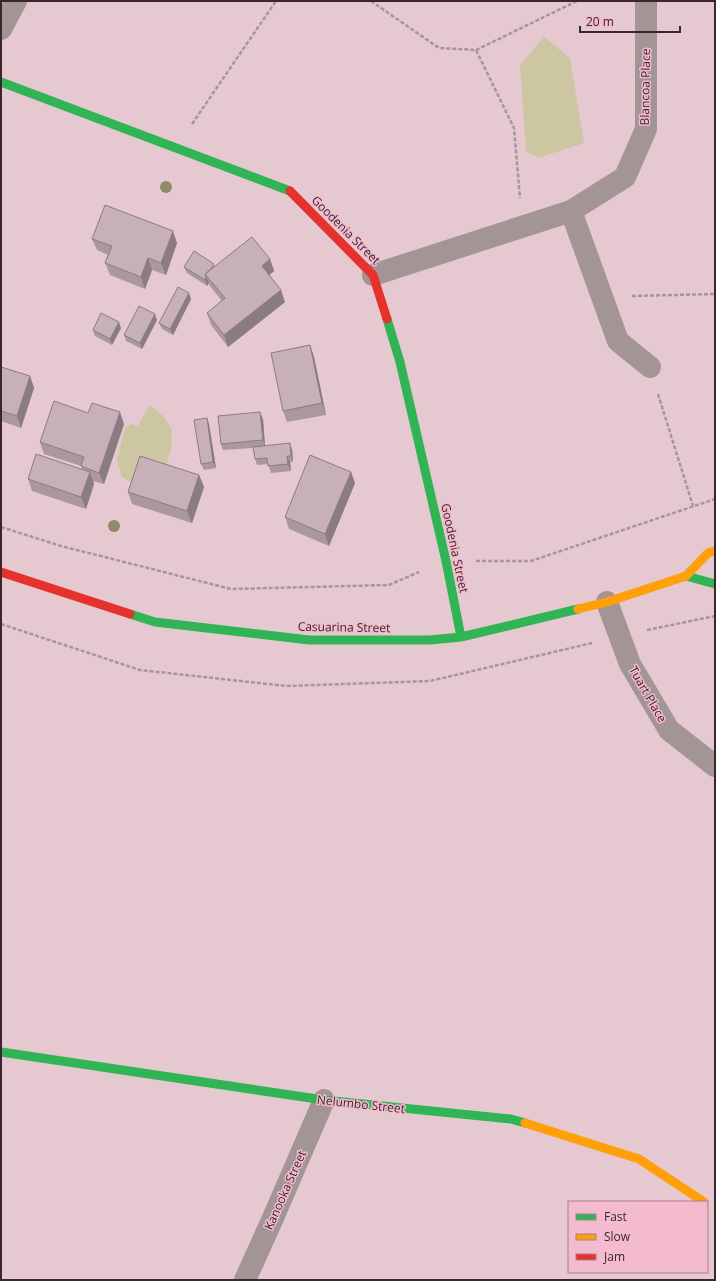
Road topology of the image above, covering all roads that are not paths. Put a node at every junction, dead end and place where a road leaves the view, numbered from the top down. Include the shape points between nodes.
1 (16, 1) edge
2 (646, 1) edge
3 (1, 29) edge
4 (1, 82) edge
5 (571, 211) junction
6 (373, 275) junction
7 (650, 367) road end
8 (715, 551) edge
9 (1, 572) edge
10 (686, 576) junction
11 (715, 584) edge
12 (607, 602) junction
13 (461, 637) junction
14 (715, 766) edge
15 (1, 1052) edge
16 (324, 1100) junction
17 (702, 1201) edge
18 (245, 1280) edge

1 - 3 street
2 - 5 street, Blancoa Place via 646,128 625,177
4 - 6 street, Goodenia Street via 290,191
5 - 6 street, Blancoa Place
5 - 7 street via 618,341
6 - 13 street, Goodenia Street via 400,362 446,560
8 - 10 street, Casuarina Street via 708,553
9 - 13 street, Casuarina Street via 155,622 309,640 430,640
10 - 11 street
10 - 12 street, Casuarina Street
12 - 13 street, Casuarina Street
12 - 14 street, Tuart Place via 630,664 669,730
15 - 16 street, Nelumbo Street
16 - 17 street, Nelumbo Street via 511,1119 639,1159
16 - 18 street, Kanooka Street

